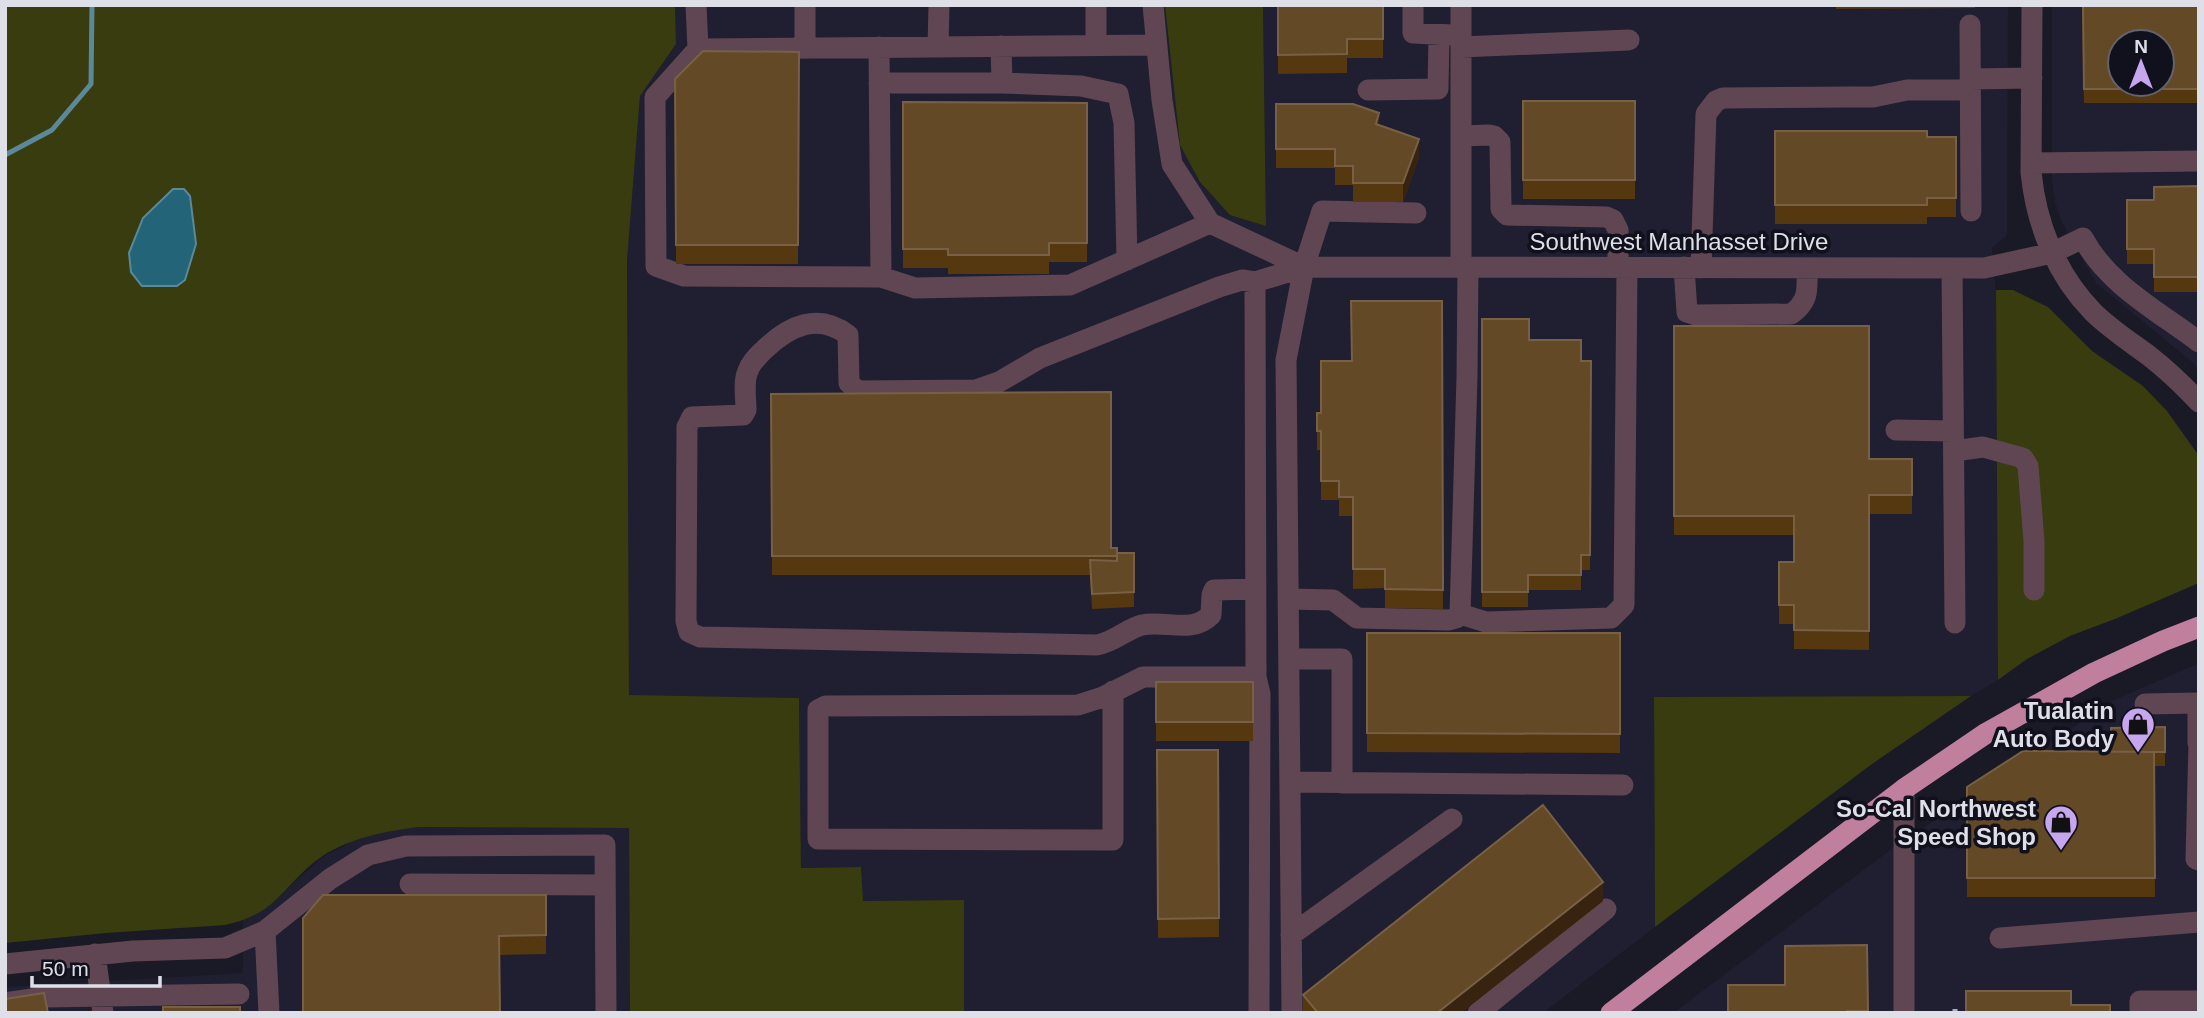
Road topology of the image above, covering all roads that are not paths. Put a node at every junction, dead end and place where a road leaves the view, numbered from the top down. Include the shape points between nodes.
1 (696, 5) edge
2 (805, 5) edge
3 (939, 5) edge
4 (1096, 5) edge
5 (1153, 5) edge
6 (1413, 5) edge
7 (1461, 5) edge
8 (2032, 5) edge
9 (1970, 25) dead end
10 (1439, 35) junction
11 (1629, 40) dead end
12 (1461, 41) junction
13 (1096, 45) junction
14 (1157, 45) junction
15 (1001, 46) junction
16 (879, 47) junction
17 (938, 47) junction
18 (805, 48) junction
19 (698, 49) junction
20 (2032, 78) junction
21 (879, 83) junction
22 (1002, 83) junction
23 (1970, 84) junction
24 (1368, 90) dead end
25 (1462, 135) junction
26 (2199, 161) edge
27 (2031, 163) junction
28 (1971, 211) dead end
29 (1416, 213) dead end
30 (1210, 223) junction
31 (2052, 253) junction
32 (1127, 260) junction
33 (1304, 267) junction
34 (1465, 267) junction
35 (1693, 267) junction
36 (1623, 268) junction
37 (1807, 268) junction
38 (1952, 268) junction
39 (881, 278) junction
40 (1255, 282) junction
41 (2199, 342) edge
42 (2199, 402) edge
43 (1896, 430) dead end
44 (1954, 441) junction
45 (1255, 589) junction
46 (2034, 590) dead end
47 (1288, 599) junction
48 (1460, 614) junction
49 (1955, 623) dead end
50 (2199, 627) edge
51 (1289, 659) junction
52 (1255, 677) junction
53 (1114, 691) junction
54 (2145, 704) dead end
55 (2198, 743) edge
56 (1290, 782) junction
57 (1342, 783) junction
58 (1623, 785) dead end
59 (1903, 789) junction
60 (1452, 819) dead end
61 (2199, 860) edge
62 (410, 884) dead end
63 (605, 885) junction
64 (1606, 909) dead end
65 (2199, 922) edge
66 (265, 931) junction
67 (1291, 935) junction
68 (2000, 938) dead end
69 (94, 954) junction
70 (5, 964) edge
71 (239, 994) dead end
72 (5, 1003) edge
73 (102, 1004) edge
74 (2194, 1005) edge
75 (269, 1013) edge
76 (606, 1013) edge
77 (1259, 1013) edge
78 (1292, 1013) edge
79 (1478, 1013) edge
80 (1611, 1013) edge
81 (1904, 1013) edge
82 (2140, 1013) edge

1 - 19 street
2 - 18 street
3 - 17 street
4 - 13 street
5 - 14 street
6 - 10 street via 1413,33
7 - 12 street
8 - 20 street
9 - 23 street
10 - 12 street
10 - 24 street via 1438,89
11 - 12 street
12 - 25 street
13 - 14 street
13 - 15 street
14 - 30 street via 1172,164
15 - 17 street
15 - 22 street
16 - 17 street
16 - 18 street
16 - 21 street
18 - 19 street
19 - 39 street via 655,97 656,266 684,276
20 - 23 street
20 - 27 street
21 - 22 street
21 - 39 street
22 - 32 street via 1082,86 1118,94 1124,123
23 - 28 street
23 - 35 street via 1896,90 1873,97 1716,101 1706,114 1702,231
25 - 34 street
25 - 36 street via 1489,135 1500,142 1503,214 1606,216 1619,230
26 - 27 street
27 - 31 street via 2034,197
29 - 33 street via 1322,211
30 - 32 street
30 - 33 street
31 - 38 street, Southwest Manhasset Drive via 1984,268
31 - 41 street, Southwest Manhasset Drive via 2083,238 2125,289
31 - 42 street via 2094,313
32 - 39 street via 1070,285 915,288
33 - 34 street, Southwest Manhasset Drive
33 - 40 street
33 - 47 street via 1286,360
34 - 36 street, Southwest Manhasset Drive
34 - 48 street via 1467,377
35 - 36 street, Southwest Manhasset Drive
35 - 37 street, Southwest Manhasset Drive
35 - 37 street via 1685,305 1687,312 1696,315 1791,314 1807,296
36 - 48 street via 1624,605 1611,618 1486,622
37 - 38 street, Southwest Manhasset Drive
38 - 44 street
40 - 45 street
40 - 45 street via 1219,286 1041,358 976,390 858,391 849,383 848,335 832,325 804,325 785,331 746,373 743,415 692,417 687,427 686,621 689,632 700,637 1097,645 1142,625 1198,625 1211,615 1214,590
43 - 44 street
44 - 46 street via 2024,458 2034,541
44 - 49 street
45 - 52 street
47 - 48 street via 1333,600 1357,618 1449,620
47 - 51 street
50 - 59 highway via 2043,700
51 - 56 street
51 - 57 street via 1342,659
52 - 53 street via 1143,677
52 - 77 street via 1260,694
53 - 53 street via 1079,705 827,706 818,710 818,839 1113,840
54 - 55 street via 2198,703
55 - 61 street
56 - 57 street
56 - 67 street
57 - 58 street
59 - 80 highway
59 - 81 street
60 - 67 street
62 - 63 street
63 - 66 street via 605,845 406,846 368,855
63 - 76 street
64 - 79 street
65 - 68 street
66 - 69 street via 225,948
66 - 75 street
67 - 78 street
69 - 70 street
69 - 73 street
71 - 73 street
72 - 73 street via 45,997
74 - 82 street via 2140,1001

